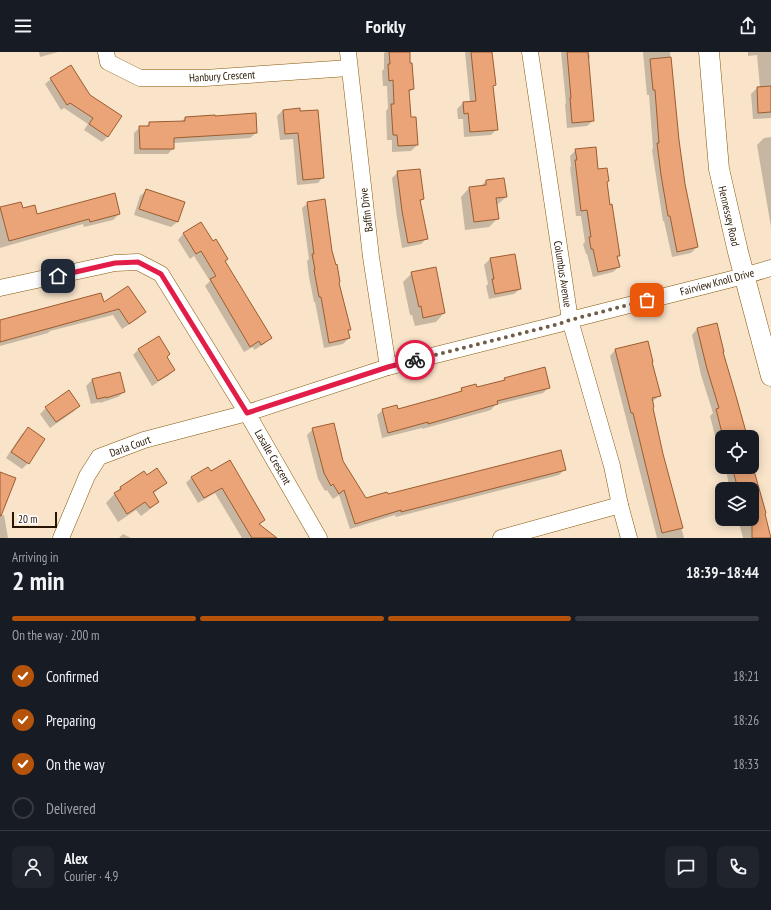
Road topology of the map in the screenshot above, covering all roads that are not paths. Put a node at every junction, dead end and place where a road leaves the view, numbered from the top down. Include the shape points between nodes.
1 (106, 52) edge
2 (530, 52) edge
3 (709, 52) edge
4 (348, 60) edge
5 (771, 268) edge
6 (744, 275) junction
7 (0, 288) edge
8 (570, 320) junction
9 (388, 367) junction
10 (771, 376) edge
11 (247, 413) junction
12 (620, 505) junction
13 (61, 538) edge
14 (319, 538) edge
15 (501, 538) edge
16 (630, 538) edge

1 - 4 street, Hanbury Crescent via 108,62 140,78 205,78
2 - 8 street, Columbus Avenue
3 - 6 street, Hennessey Road via 719,169
4 - 9 street, Baffin Drive via 371,256
5 - 6 street, Fairview Knoll Drive
6 - 8 street, Fairview Knoll Drive
6 - 10 street, Hennessey Road
7 - 11 street, Lasalle Crescent via 115,263 138,262 161,274
8 - 9 street, Fairview Knoll Drive
8 - 12 street, Columbus Avenue via 612,466
9 - 11 street, Fairview Knoll Drive
11 - 13 street, Darla Court via 144,440 99,457 87,476
11 - 14 street, Lasalle Crescent
12 - 15 street
12 - 16 street, Columbus Avenue

